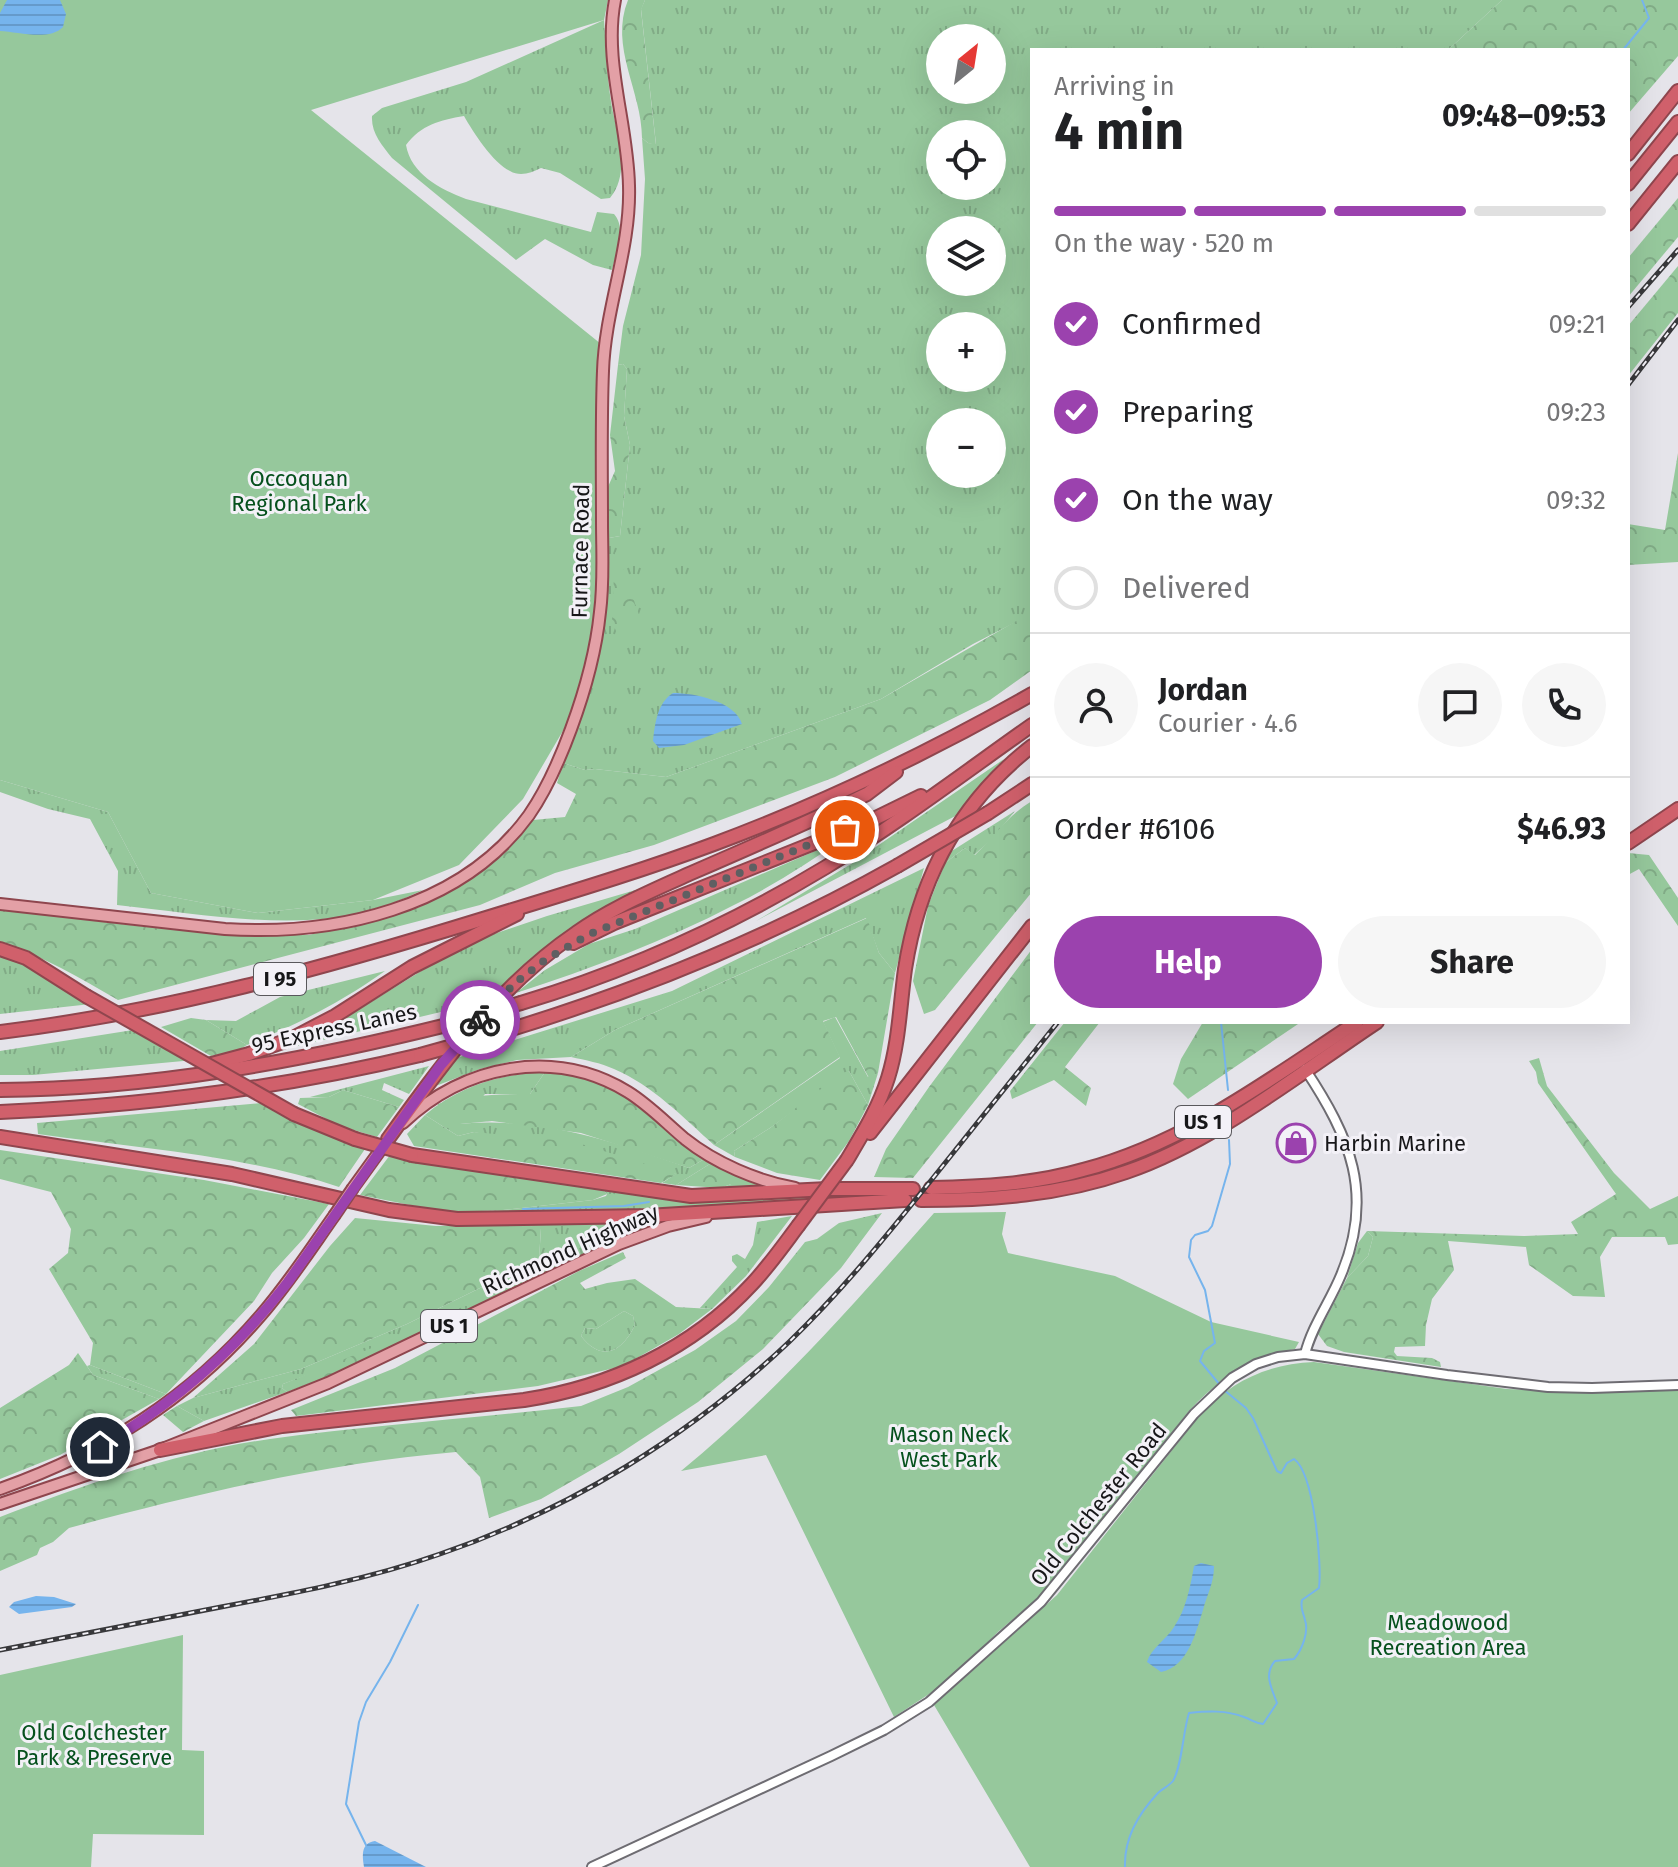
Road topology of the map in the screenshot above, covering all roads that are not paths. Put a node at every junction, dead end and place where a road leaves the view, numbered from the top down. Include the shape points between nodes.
1 (615, 0) edge
2 (1678, 91) edge
3 (1678, 122) edge
4 (1630, 151) edge
5 (1678, 162) edge
6 (1630, 182) edge
7 (1630, 222) edge
8 (1030, 695) edge
9 (1030, 726) edge
10 (1030, 748) edge
11 (911, 759) junction
12 (965, 773) junction
13 (1030, 785) edge
14 (1678, 809) edge
15 (1630, 842) edge
16 (552, 897) junction
17 (0, 904) edge
18 (1030, 929) edge
19 (0, 949) edge
20 (515, 983) junction
21 (1355, 1024) edge
22 (1374, 1024) edge
23 (0, 1032) edge
24 (1303, 1066) junction
25 (153, 1080) junction
26 (0, 1090) edge
27 (0, 1112) edge
28 (0, 1137) edge
29 (388, 1139) junction
30 (847, 1160) junction
31 (931, 1188) dead end
32 (913, 1189) dead end
33 (806, 1190) junction
34 (905, 1200) dead end
35 (921, 1200) dead end
36 (739, 1210) junction
37 (1305, 1354) junction
38 (1678, 1385) edge
39 (160, 1450) junction
40 (0, 1489) edge
41 (0, 1504) edge
42 (592, 1867) edge

1 - 17 main road, Furnace Road via 612,35 629,204 604,349 600,615 575,718 529,815 494,854 453,883 396,908 315,928 225,929
2 - 4 highway
3 - 6 highway
5 - 7 highway
8 - 11 highway, I 95
9 - 12 highway, 95 Express Lanes
10 - 30 highway via 967,810 928,880 909,943 888,1077 871,1121
11 - 16 highway, I 95 via 738,835
11 - 20 highway via 867,794 610,911 557,946
12 - 20 highway via 874,819 590,934
12 - 25 highway, 95 Express Lanes, bridge via 754,908 636,962 447,1025 287,1060
13 - 27 highway, bridge via 897,866 787,923 600,1000 492,1035 420,1055 226,1093
14 - 15 highway
16 - 23 highway, I 95 via 268,982 138,1011
16 - 25 highway via 431,957 291,1039
18 - 30 highway
19 - 33 highway, bridge via 26,958 294,1114 355,1139 412,1155 691,1196
20 - 29 highway via 440,1066
21 - 24 highway, US 1
22 - 24 highway, US 1
24 - 31 highway, US 1 via 1186,1131 1108,1163 1025,1181
24 - 35 highway, US 1 via 1223,1125 1130,1171 1064,1189
24 - 37 street via 1347,1143 1356,1198 1345,1263
25 - 26 highway, 95 Express Lanes
28 - 36 highway via 232,1174 433,1217 481,1220
29 - 33 main road via 421,1108 461,1083 519,1068 562,1069 626,1091 731,1167
29 - 40 main road, bridge via 261,1316 196,1381 100,1447
30 - 39 highway, bridge via 751,1285 711,1321 662,1354 600,1382 546,1397 282,1426
32 - 33 highway
34 - 36 highway, Richmond Highway / US 1
36 - 39 main road, Richmond Highway / US 1 via 642,1234 328,1383
37 - 38 street, Old Colchester Road via 1548,1387
37 - 42 street, Old Colchester Road via 1262,1362 1215,1393 1041,1602 929,1702 851,1747
39 - 41 main road, Richmond Highway / US 1

